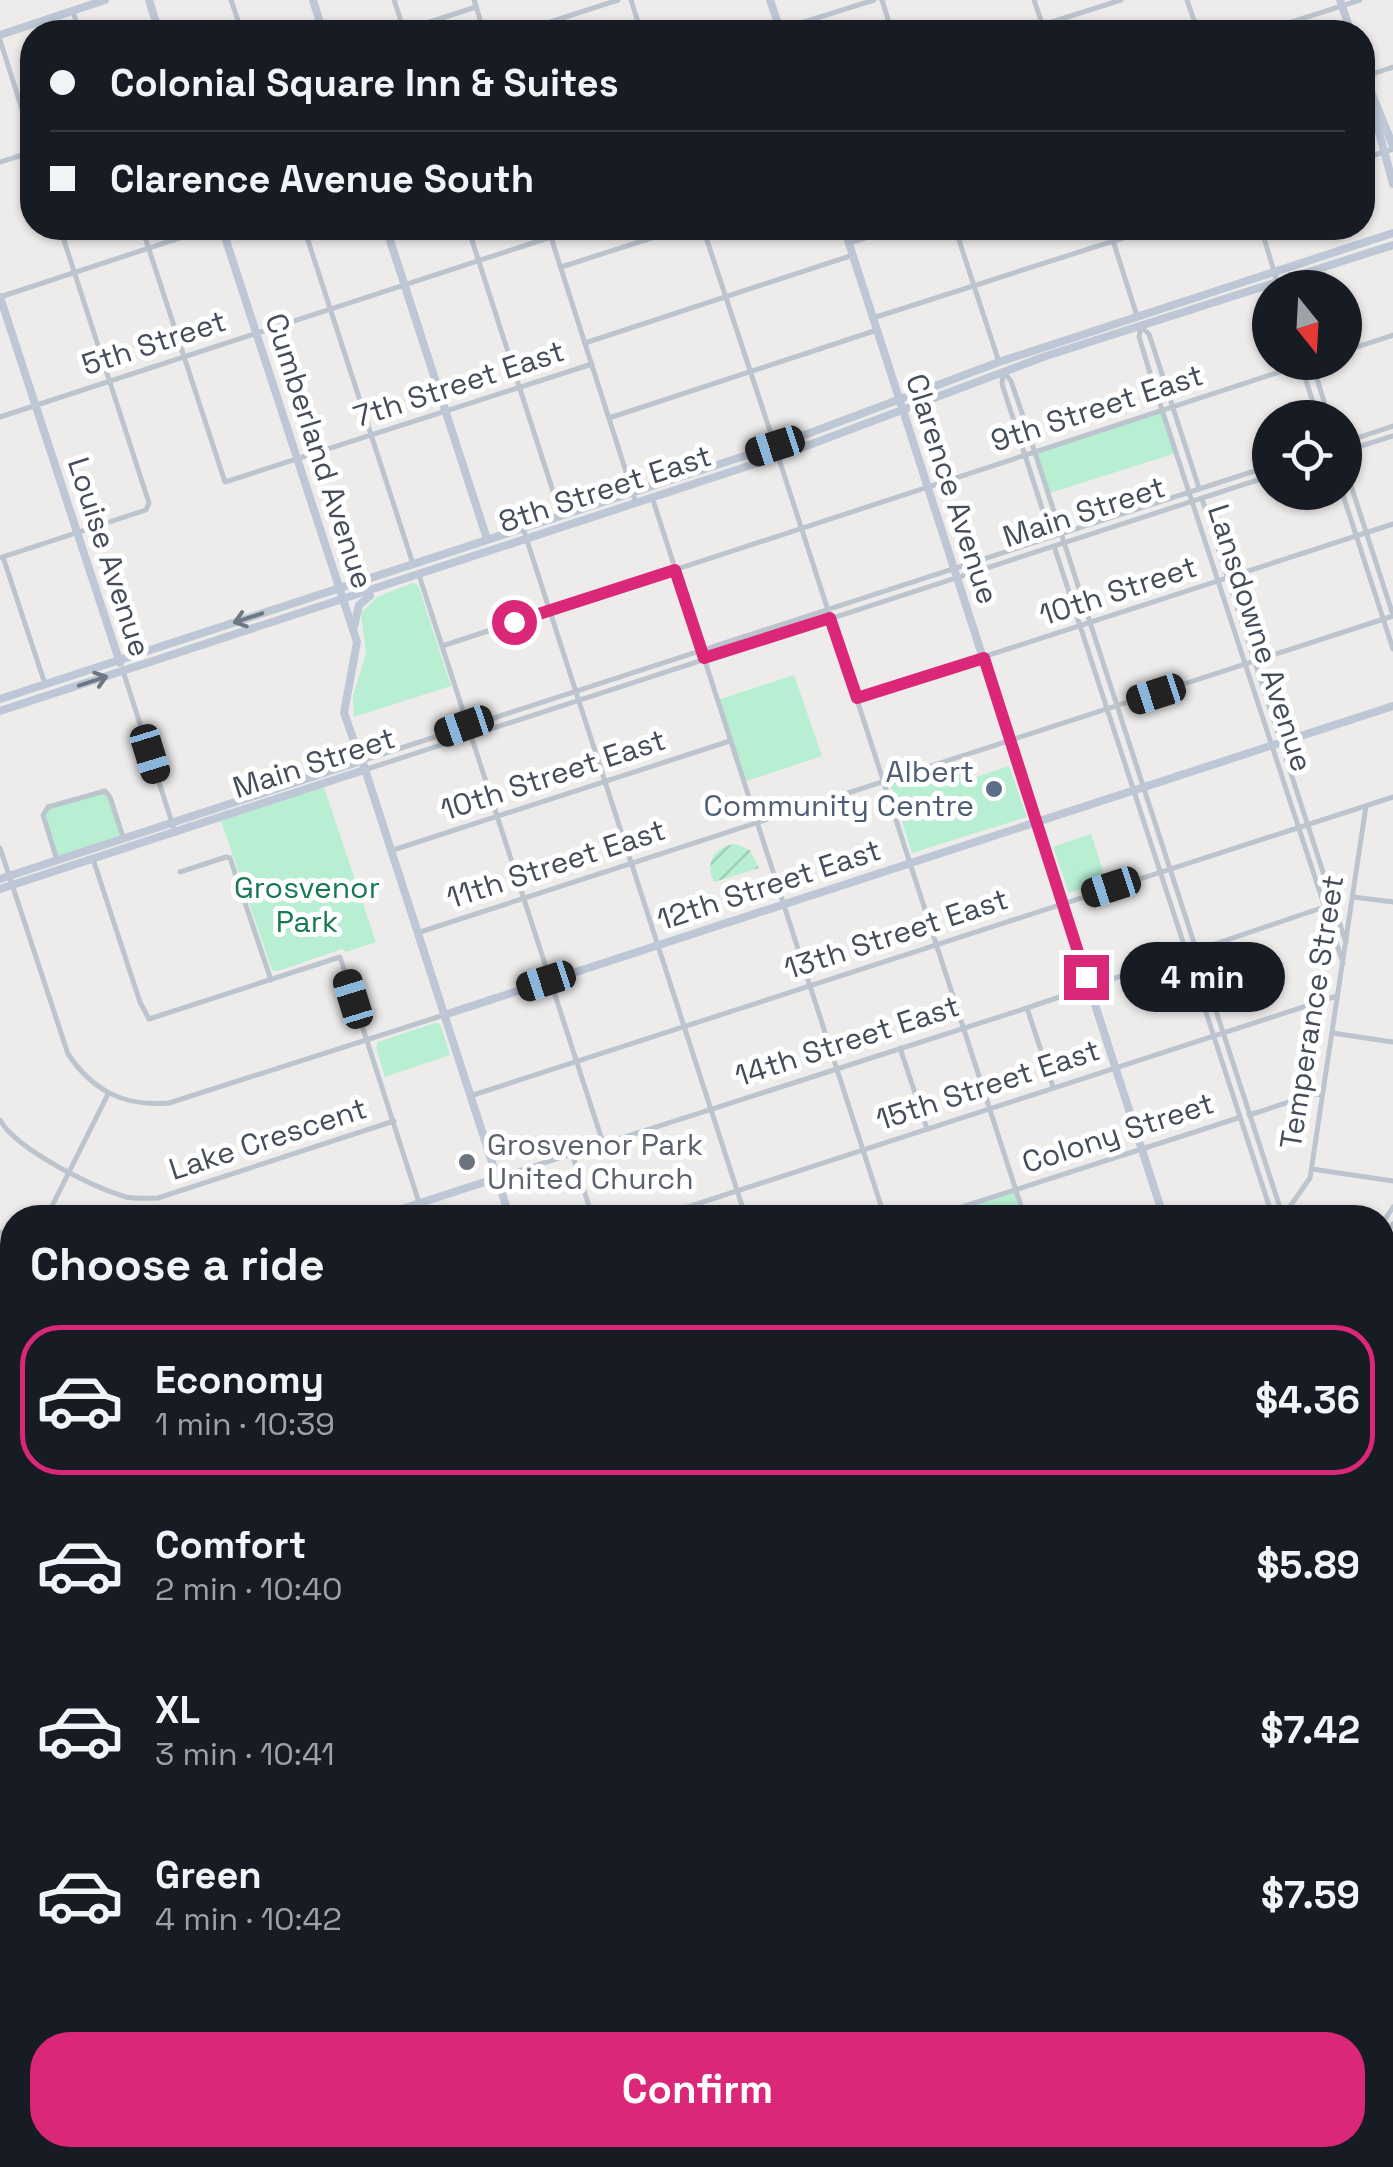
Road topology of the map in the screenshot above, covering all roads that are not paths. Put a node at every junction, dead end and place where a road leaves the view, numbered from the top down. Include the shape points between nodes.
1 (105, 0) edge
2 (618, 0) edge
3 (874, 0) edge
4 (1120, 0) edge
5 (1360, 0) edge
6 (1341, 3) edge
7 (475, 4) edge
8 (73, 10) junction
9 (46, 20) edge
10 (76, 20) edge
11 (433, 20) edge
12 (556, 20) edge
13 (814, 20) edge
14 (1068, 20) edge
15 (1294, 20) edge
16 (0, 37) edge
17 (1375, 97) edge
18 (20, 102) edge
19 (1375, 123) edge
20 (1393, 148) edge
21 (1382, 153) junction
22 (1375, 155) edge
23 (1393, 184) edge
24 (64, 240) edge
25 (146, 240) edge
26 (173, 240) edge
27 (226, 240) edge
28 (308, 240) edge
29 (390, 240) edge
30 (472, 240) edge
31 (542, 240) edge
32 (552, 240) edge
33 (645, 240) edge
34 (707, 240) edge
35 (849, 240) edge
36 (860, 240) edge
37 (959, 240) edge
38 (1116, 240) edge
39 (1265, 240) edge
40 (1371, 240) edge
41 (1113, 241) junction
42 (850, 243) junction
43 (1393, 245) edge
44 (149, 248) junction
45 (853, 256) junction
46 (479, 261) junction
47 (560, 267) junction
48 (1276, 270) edge
49 (1279, 270) edge
50 (1325, 270) edge
51 (75, 272) junction
52 (1252, 280) edge
53 (405, 285) junction
54 (974, 285) junction
55 (1252, 293) edge
56 (726, 296) junction
57 (0, 297) edge
58 (331, 309) junction
59 (873, 318) junction
60 (1139, 321) junction
61 (877, 330) junction
62 (257, 333) junction
63 (1393, 335) edge
64 (585, 343) junction
65 (1362, 345) edge
66 (184, 357) junction
67 (592, 364) junction
68 (1001, 367) junction
69 (751, 372) junction
70 (1253, 380) edge
71 (110, 381) junction
72 (520, 388) junction
73 (901, 404) junction
74 (36, 405) junction
75 (1172, 407) junction
76 (1162, 410) junction
77 (446, 412) junction
78 (0, 417) edge
79 (609, 418) junction
80 (1393, 426) edge
81 (372, 436) junction
82 (1362, 436) edge
83 (1393, 436) edge
84 (1362, 446) edge
85 (777, 451) junction
86 (1034, 452) junction
87 (1025, 456) junction
88 (297, 460) junction
89 (1252, 472) edge
90 (1252, 482) edge
91 (928, 487) junction
92 (1199, 488) junction
93 (633, 492) junction
94 (1188, 492) junction
95 (652, 498) junction
96 (1202, 498) junction
97 (1192, 501) junction
98 (636, 503) junction
99 (1348, 510) edge
100 (1359, 510) edge
101 (561, 516) junction
102 (1393, 524) edge
103 (523, 528) junction
104 (802, 528) junction
105 (78, 532) junction
106 (1366, 533) junction
107 (1060, 534) junction
108 (1051, 537) junction
109 (1357, 537) junction
110 (526, 538) junction
111 (487, 539) junction
112 (1063, 542) junction
113 (1054, 546) junction
114 (2, 557) edge
115 (413, 564) junction
116 (675, 570) junction
117 (956, 572) junction
118 (419, 574) junction
119 (1228, 579) junction
120 (1218, 582) junction
121 (386, 587) junction
122 (339, 588) junction
123 (344, 601) junction
124 (828, 609) junction
125 (550, 611) junction
126 (1393, 616) edge
127 (830, 618) junction
128 (1383, 618) junction
129 (1089, 624) junction
130 (1080, 626) junction
131 (353, 630) junction
132 (208, 632) junction
133 (442, 646) junction
134 (1393, 649) edge
135 (701, 650) junction
136 (167, 657) junction
137 (704, 658) junction
138 (984, 658) junction
139 (119, 660) junction
140 (1255, 660) junction
141 (1244, 664) junction
142 (123, 672) junction
143 (45, 684) junction
144 (575, 690) junction
145 (857, 698) junction
146 (0, 699) edge
147 (578, 700) junction
148 (1116, 706) junction
149 (1393, 706) edge
150 (1107, 709) junction
151 (0, 712) edge
152 (468, 725) junction
153 (471, 735) junction
154 (1010, 740) junction
155 (730, 741) junction
156 (1281, 742) junction
157 (1270, 746) junction
158 (363, 766) junction
159 (884, 781) junction
160 (605, 782) junction
161 (1137, 789) junction
162 (1393, 797) edge
163 (1366, 806) junction
164 (498, 816) junction
165 (1036, 821) junction
166 (757, 822) junction
167 (1307, 824) junction
168 (173, 827) junction
169 (1298, 827) junction
170 (124, 838) junction
171 (0, 848) edge
172 (390, 851) junction
173 (94, 859) junction
174 (57, 860) junction
175 (631, 863) junction
176 (910, 863) junction
177 (1168, 869) junction
178 (180, 872) dead end
179 (1160, 872) junction
180 (7, 880) edge
181 (0, 889) edge
182 (524, 898) junction
183 (1353, 898) junction
184 (1393, 902) edge
185 (1063, 903) junction
186 (783, 904) junction
187 (1333, 904) junction
188 (1324, 909) junction
189 (417, 933) junction
190 (1346, 943) junction
191 (658, 944) junction
192 (936, 944) junction
193 (1195, 951) junction
194 (1187, 954) junction
195 (1342, 962) junction
196 (271, 980) junction
197 (550, 980) junction
198 (810, 986) junction
199 (1089, 986) junction
200 (1337, 996) junction
201 (1027, 1008) junction
202 (444, 1015) junction
203 (684, 1026) junction
204 (964, 1027) junction
205 (1332, 1032) junction
206 (1222, 1033) junction
207 (1213, 1036) junction
208 (366, 1040) junction
209 (1393, 1042) edge
210 (900, 1048) junction
211 (577, 1062) junction
212 (1116, 1067) junction
213 (836, 1068) junction
214 (1052, 1088) junction
215 (108, 1094) junction
216 (1322, 1094) junction
217 (470, 1096) junction
218 (711, 1108) junction
219 (990, 1108) junction
220 (1249, 1115) junction
221 (1239, 1118) junction
222 (0, 1120) edge
223 (394, 1122) junction
224 (926, 1129) junction
225 (603, 1143) junction
226 (863, 1149) junction
227 (1142, 1149) junction
228 (572, 1154) junction
229 (1311, 1168) junction
230 (70, 1171) junction
231 (497, 1178) junction
232 (1393, 1181) edge
233 (738, 1190) junction
234 (1016, 1190) junction
235 (420, 1203) junction
236 (53, 1205) edge
237 (414, 1205) edge
238 (506, 1205) edge
239 (589, 1205) edge
240 (693, 1205) edge
241 (742, 1205) edge
242 (881, 1205) edge
243 (969, 1205) edge
244 (1021, 1205) edge
245 (1160, 1205) edge
246 (1269, 1205) edge
247 (1279, 1205) edge
248 (1292, 1205) edge

1 - 8 main road
2 - 12 street
3 - 13 street
4 - 14 street
5 - 6 street
6 - 15 street
7 - 11 street
8 - 9 main road
8 - 10 street
16 - 18 street
17 - 20 main road
19 - 21 main road
20 - 21 street
21 - 22 street
21 - 23 main road
24 - 51 street
25 - 44 street
26 - 44 street
27 - 62 main road, Cumberland Avenue
28 - 58 street
29 - 53 main road
30 - 46 street
31 - 46 street, 5th Street
32 - 47 street
33 - 47 street
34 - 56 street
35 - 42 main road, Clarence Avenue
36 - 42 street
37 - 54 street
38 - 41 street
39 - 48 street
40 - 49 main road, 8th Street East
41 - 54 street
41 - 60 street, Lansdowne Avenue
42 - 45 main road, Clarence Avenue
43 - 50 main road, 8th Street East
44 - 51 street
44 - 66 street
45 - 56 street
45 - 59 main road, Clarence Avenue
46 - 53 street, 5th Street
46 - 72 street
47 - 64 street
51 - 57 street
51 - 71 street
52 - 60 main road, 8th Street East
53 - 58 street, 5th Street
53 - 77 main road
54 - 59 street
54 - 68 street
55 - 60 main road, 8th Street East
56 - 64 street
56 - 69 street
57 - 74 main road, Louise Avenue
58 - 62 street, 5th Street
58 - 81 street
59 - 61 main road, Clarence Avenue
60 - 68 main road, 8th Street East
60 - 75 street, Lansdowne Avenue
60 - 76 street, Lansdowne Avenue
61 - 69 street
61 - 73 main road, Clarence Avenue
62 - 66 street, 5th Street
62 - 88 main road, Cumberland Avenue
63 - 65 street
64 - 67 street
66 - 71 street, 5th Street
66 - 88 street, 7th Street East via 225,482
67 - 72 street, 7th Street East
67 - 79 street
68 - 73 main road, 8th Street East
68 - 86 street
68 - 87 street
69 - 79 street
69 - 85 street
70 - 75 street, 9th Street East
71 - 74 street, 5th Street
71 - 105 street via 148,507
72 - 77 street, 7th Street East
72 - 101 street
73 - 85 main road, 8th Street East
73 - 91 main road, Clarence Avenue
74 - 78 street, 5th Street
74 - 105 main road, Louise Avenue
75 - 76 street, 9th Street East
75 - 92 street, Lansdowne Avenue
76 - 86 street, 9th Street East
76 - 94 street, Lansdowne Avenue
77 - 81 street, 7th Street East
77 - 111 main road
79 - 93 street
80 - 82 street
81 - 88 street, 7th Street East
81 - 115 street
83 - 84 street
85 - 93 main road, 8th Street East
85 - 95 main road, 8th Street East
85 - 104 street
86 - 87 street, 9th Street East
86 - 107 street
87 - 91 street, 9th Street East
87 - 108 street
88 - 122 main road, Cumberland Avenue
89 - 92 street, Main Street
90 - 96 street, Main Street
91 - 104 street, 9th Street East
91 - 117 main road, Clarence Avenue
92 - 94 street, Main Street
92 - 96 street, Lansdowne Avenue
93 - 98 street
93 - 101 main road, 8th Street East
94 - 97 street, Lansdowne Avenue
94 - 107 street, Main Street
95 - 98 main road, 8th Street East
95 - 116 street
96 - 97 street, Main Street
96 - 119 street, Lansdowne Avenue
97 - 112 street, Main Street
97 - 120 street, Lansdowne Avenue
98 - 110 main road, 8th Street East
99 - 109 street
100 - 106 street
101 - 103 main road, 8th Street East
102 - 106 street, 10th Street
103 - 110 street
103 - 111 main road, 8th Street East
104 - 116 street, 9th Street East
104 - 124 street
105 - 114 street
105 - 139 main road, Louise Avenue
106 - 109 street, 10th Street
106 - 126 street
107 - 108 street, Main Street
107 - 112 street
108 - 113 street
108 - 117 street, Main Street
109 - 119 street, 10th Street
109 - 128 street
110 - 118 main road, 8th Street East
110 - 125 street
111 - 115 main road, 8th Street East
112 - 113 street, Main Street
112 - 129 street
113 - 117 street, Main Street
113 - 130 street
114 - 143 street
115 - 122 main road, 8th Street East
116 - 125 street, 9th Street East
116 - 135 street
117 - 124 street, Main Street
117 - 127 street, Main Street
117 - 138 main road, Clarence Avenue
118 - 121 main road, 8th Street East
118 - 133 street
119 - 120 street, 10th Street
119 - 140 street, Lansdowne Avenue
120 - 129 street, 10th Street
120 - 141 street, Lansdowne Avenue
121 - 123 main road, 8th Street East
121 - 131 main road via 360,604
122 - 123 main road, Cumberland Avenue
122 -> 132 main road, 8th Street East
123 - 131 main road, Cumberland Avenue
123 - 136 main road, 8th Street East
124 - 127 street
124 - 135 street, Main Street
125 - 133 street, 9th Street East
125 - 144 street
126 - 128 street, 11th Street East
127 - 137 street, Main Street
127 - 145 street
128 - 134 street
128 - 140 street, 11th Street East
129 - 130 street, 10th Street
129 - 148 street
130 - 138 street, 10th Street
130 - 150 street
131 - 158 main road, Cumberland Avenue via 357,653 347,690
132 - 136 main road
132 - 139 main road, 8th Street East
133 - 152 street
135 - 137 street
135 - 144 street, Main Street
136 - 142 main road, 8th Street East
137 - 147 street, Main Street
137 - 155 street
138 - 145 street, 10th Street
138 - 154 main road, Clarence Avenue
139 - 142 main road, Louise Avenue
139 - 143 main road, 8th Street East
140 - 141 street, 11th Street East
140 - 156 street, Lansdowne Avenue
141 - 148 street, 11th Street East
141 - 157 street, Lansdowne Avenue
151 -> 142 main road, 8th Street East
142 - 168 street, Louise Avenue
143 - 146 main road, 8th Street East
144 - 147 street
144 - 152 street, Main Street
145 - 159 street
147 - 153 street, Main Street
147 - 160 street
148 - 150 street, 11th Street East
148 - 161 street
149 - 156 main road, 12th Street East
150 - 154 street, 11th Street East
150 - 161 street
152 - 153 street
152 - 158 street, Main Street
153 - 158 street, Main Street
153 - 164 street
154 - 159 street, 11th Street East
154 - 165 main road, Clarence Avenue
155 - 160 street, 10th Street East
155 - 166 street
156 - 157 main road, 12th Street East
156 - 167 street, Lansdowne Avenue
157 - 161 main road, 12th Street East
157 - 169 street, Lansdowne Avenue
158 - 168 main road, Main Street
158 - 172 main road
159 - 166 street, 11th Street East
159 - 176 street
160 - 164 street, 10th Street East
160 - 175 street
161 - 165 main road, 12th Street East
161 - 177 street
161 - 179 street
162 - 163 street, 13th Street East
163 - 167 street, 13th Street East
163 - 183 street, Temperance Street
164 - 172 street, 10th Street East
164 - 182 street
165 - 176 main road, 12th Street East
165 - 185 main road, Clarence Avenue
166 - 175 street, 11th Street East
166 - 186 street
167 - 169 street, 13th Street East
167 - 187 street, Lansdowne Avenue
168 - 170 main road, Main Street
168 - 173 main road, Main Street
169 - 177 street, 13th Street East
169 - 188 street, Lansdowne Avenue
170 - 174 main road, Main Street
170 - 174 street via 105,791 48,807 43,815
171 - 180 street
172 - 189 main road
173 - 180 main road, Main Street
173 - 196 street via 146,1017
174 - 180 main road, Main Street
175 - 182 street, 11th Street East
175 - 191 street
176 - 186 main road, 12th Street East
176 - 192 street
177 - 179 street, 13th Street East
177 - 193 street
178 - 196 street via 230,858
179 - 185 street, 13th Street East
179 - 194 street
180 - 181 main road, Main Street
180 - 215 street via 68,1054
182 - 189 street, 11th Street East
182 - 197 street
183 - 184 street
183 - 190 street, Temperance Street
185 - 192 street, 13th Street East
185 - 199 main road, Clarence Avenue
186 - 191 main road, 12th Street East
186 - 198 street
187 - 188 street, 14th Street East
187 - 190 street, Lansdowne Avenue
188 - 193 street, 14th Street East
188 - 195 street, Lansdowne Avenue
189 - 202 main road
190 - 195 street, Temperance Street
191 - 197 main road, 12th Street East
191 - 203 street
192 - 198 street, 13th Street East
192 - 204 street
193 - 194 street, 14th Street East
193 - 206 street
194 - 199 street, 14th Street East
194 - 207 street
195 - 200 street, Temperance Street
196 - 208 street via 340,957
197 - 202 main road, 12th Street East
197 - 211 street
198 - 203 street, 13th Street East
198 - 213 street
199 - 201 street, 14th Street East
199 - 212 main road, Clarence Avenue
200 - 205 street, Temperance Street
200 - 206 street, 15th Street East
201 - 204 street, 14th Street East
201 - 214 street
202 - 208 street
202 - 217 main road
203 - 211 street, 13th Street East
203 - 218 street
204 - 210 street, 14th Street East
204 - 219 street
205 - 209 street
205 - 216 street, Temperance Street
206 - 207 street, 15th Street East
206 - 220 street
207 - 212 street, 15th Street East
207 - 221 street
208 - 215 street via 169,1103 134,1103
208 - 223 street
210 - 213 street, 14th Street East
210 - 224 street
211 - 217 street, 13th Street East
211 - 225 street
212 - 214 street, 15th Street East
212 - 227 main road, Clarence Avenue
213 - 218 street, 14th Street East
213 - 226 street
214 - 219 street, 15th Street East
215 - 230 street
216 - 220 street, Colony Street
216 - 229 street, Temperance Street
217 - 231 main road
218 - 225 street, 14th Street East
218 - 233 street
219 - 224 street, 15th Street East
219 - 234 street
220 - 221 street, Colony Street
220 - 247 street
221 - 227 street, Colony Street
221 - 246 street
222 - 230 street, Lake Crescent via 23,1146
223 - 230 street, Lake Crescent via 158,1198 129,1198
223 - 235 street
224 - 226 street, 15th Street East
225 - 228 street, 14th Street East
226 - 233 street, 15th Street East
226 - 242 street
227 - 234 street, Colony Street
227 - 245 main road, Clarence Avenue
228 - 231 street, 14th Street East
228 - 239 street
229 - 232 street
229 - 248 street, Temperance Street
230 - 236 street
231 - 235 main road, 14th Street East
231 - 238 main road
233 - 240 street, 15th Street East
233 - 241 street
234 - 243 street, Colony Street
234 - 244 street
235 - 237 main road, 14th Street East

